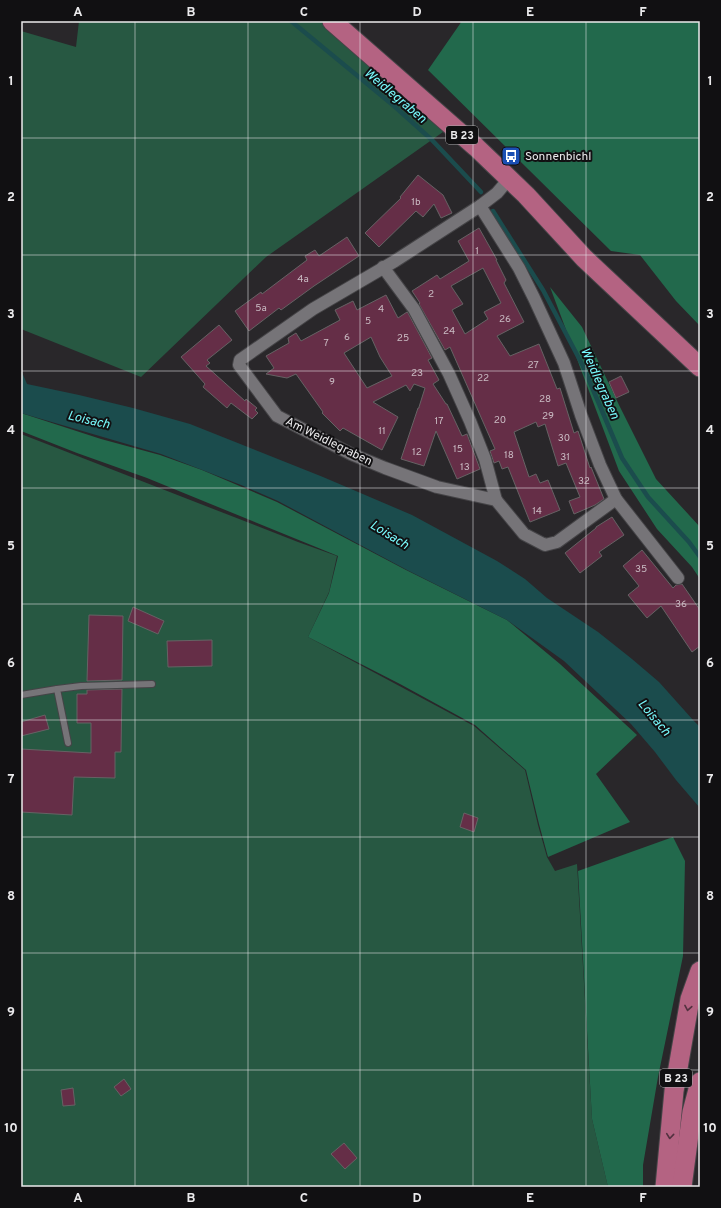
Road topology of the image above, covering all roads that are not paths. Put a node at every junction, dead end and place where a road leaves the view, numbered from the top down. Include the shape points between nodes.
1 (332, 21) edge
2 (509, 179) junction
3 (480, 206) junction
4 (383, 267) junction
5 (672, 341) junction
6 (700, 367) edge
7 (700, 382) edge
8 (616, 499) junction
9 (496, 500) junction
10 (678, 578) dead end
11 (152, 684) dead end
12 (57, 689) junction
13 (21, 695) edge
14 (68, 743) dead end
15 (700, 971) edge
16 (700, 1082) edge
17 (665, 1187) edge
18 (682, 1187) edge

1 - 2 main road, B 23
2 - 3 street, Am Weidlegraben via 497,193
2 - 5 main road, B 23 via 584,258
3 - 4 street, Am Weidlegraben
3 - 8 street via 519,268 534,298 564,363 600,465
4 - 9 street via 414,310 449,374 485,459
4 - 9 street, Am Weidlegraben via 283,329 240,360 239,365 277,416 351,454 385,468 437,487
5 - 6 main road, B 23
5 - 7 main road, B 23
8 - 9 street via 557,542 545,546 524,534
8 - 10 street
11 - 12 lane
12 - 13 lane
12 - 14 lane
15 -> 17 main road, B 23 via 690,999 674,1091
16 - 18 main road, B 23 via 692,1112

